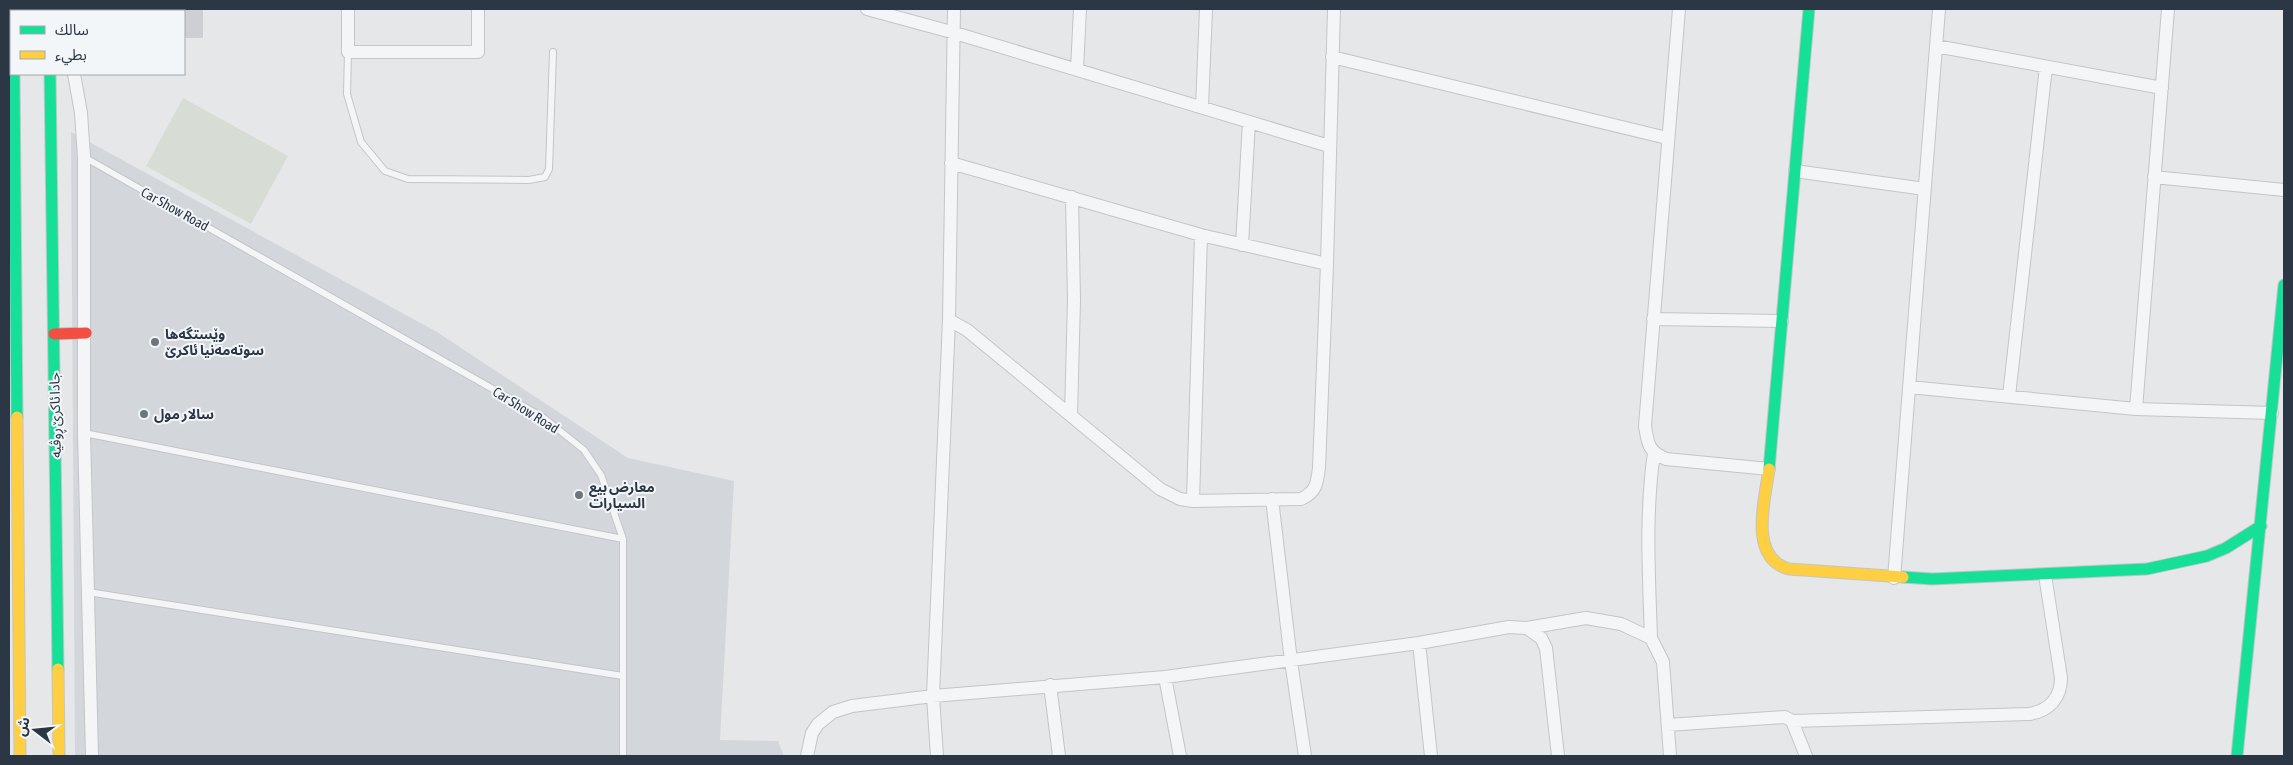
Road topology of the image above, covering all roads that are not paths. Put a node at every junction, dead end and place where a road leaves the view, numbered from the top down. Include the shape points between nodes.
1 (348, 9) edge
2 (478, 9) edge
3 (867, 9) edge
4 (954, 9) edge
5 (1080, 9) edge
6 (1206, 9) edge
7 (1334, 9) edge
8 (1679, 9) edge
9 (1809, 9) edge
10 (1939, 9) edge
11 (2168, 9) edge
12 (955, 33) junction
13 (1936, 46) junction
14 (348, 52) junction
15 (552, 52) dead end
16 (1332, 57) junction
17 (2046, 67) junction
18 (1078, 70) junction
19 (14, 75) edge
20 (50, 75) edge
21 (74, 75) edge
22 (2162, 88) junction
23 (1202, 107) junction
24 (1249, 122) junction
25 (1667, 138) junction
26 (1329, 146) junction
27 (84, 157) junction
28 (951, 163) junction
29 (1795, 171) junction
30 (2154, 177) junction
31 (1925, 189) junction
32 (2284, 190) edge
33 (1072, 197) junction
34 (1201, 235) junction
35 (1242, 244) junction
36 (1327, 264) junction
37 (2284, 285) edge
38 (1653, 319) junction
39 (949, 320) junction
40 (1782, 322) junction
41 (86, 333) junction
42 (54, 334) junction
43 (2280, 366) edge
44 (1909, 387) junction
45 (2009, 396) junction
46 (2136, 408) junction
47 (2272, 413) junction
48 (1071, 415) junction
49 (84, 433) junction
50 (1654, 453) junction
51 (1769, 469) junction
52 (1272, 499) junction
53 (1193, 501) junction
54 (2262, 526) junction
55 (623, 539) junction
56 (2045, 575) junction
57 (1894, 578) junction
58 (88, 592) junction
59 (1527, 628) junction
60 (1650, 638) junction
61 (1419, 643) junction
62 (1291, 661) junction
63 (624, 676) junction
64 (1165, 677) junction
65 (1050, 685) junction
66 (933, 696) junction
67 (1792, 721) junction
68 (1668, 725) junction
69 (20, 756) edge
70 (59, 756) edge
71 (92, 756) edge
72 (623, 756) edge
73 (807, 756) edge
74 (938, 756) edge
75 (1059, 756) edge
76 (1180, 756) edge
77 (1305, 756) edge
78 (1431, 756) edge
79 (1558, 756) edge
80 (1670, 756) edge
81 (1806, 756) edge
82 (2237, 756) edge

1 - 14 street
2 - 14 street via 478,52
3 - 12 street
4 - 12 street
5 - 18 street
6 - 23 street
7 - 16 street
8 - 25 street
9 - 29 main road
10 - 13 street
11 - 22 street
12 - 18 street
12 - 28 street
13 - 17 street
13 - 31 street
14 - 15 lane via 347,94 361,142 385,171 408,179 529,180 545,177 550,169
16 - 25 street
16 - 26 street
17 - 22 street
17 - 45 street
18 - 23 street
19 - 69 main road
20 - 42 main road, جادا ئاکرێ ڕوڤیە
21 - 27 street
22 - 30 street
23 - 24 street
24 - 26 street
24 - 35 street
25 - 38 street
26 - 36 street
27 - 41 street
27 - 55 lane, Car Show Road via 544,418 584,450 601,474
28 - 33 street
28 - 39 street
29 - 31 street
29 - 40 main road
30 - 32 street
30 - 46 street
31 - 44 street
33 - 34 street
33 - 48 street
34 - 35 street
34 - 53 street
35 - 36 street
36 - 52 street via 1316,486 1311,494 1301,499
37 - 43 main road
38 - 40 street
38 - 50 street via 1645,426 1648,443
39 - 48 street via 967,330
39 - 66 street
40 - 51 main road
41 - 42 main road
41 - 49 street
42 - 70 main road, جادا ئاکرێ ڕوڤیە
43 - 47 main road
44 - 45 street
44 - 57 street
45 - 46 street
46 - 47 street
47 - 54 main road
48 - 53 street via 1160,489 1180,499
49 - 55 lane
49 - 58 street
50 - 51 street via 1666,458
50 - 60 street via 1648,543
51 - 57 main road via 1764,544 1772,561 1789,569
52 - 53 street
52 - 62 street
54 - 56 main road via 2226,548 2187,562 2147,569
54 - 82 main road
55 - 63 lane, Car Show Road
56 - 57 main road
56 - 67 street via 2061,685 2055,700 2044,710 2029,714
58 - 63 lane
58 - 71 street
59 - 60 street via 1586,618 1621,624
59 - 61 street via 1509,627
59 - 79 street via 1541,638 1546,648
60 - 68 street via 1663,662
61 - 62 street
61 - 78 street
62 - 64 street
62 - 77 street
63 - 72 lane, Car Show Road
64 - 65 street
64 - 76 street
65 - 66 street
65 - 75 street
66 - 73 street via 852,706 833,712 812,733
66 - 74 street
67 - 68 street via 1785,716 1776,716
67 - 81 street
68 - 80 street

